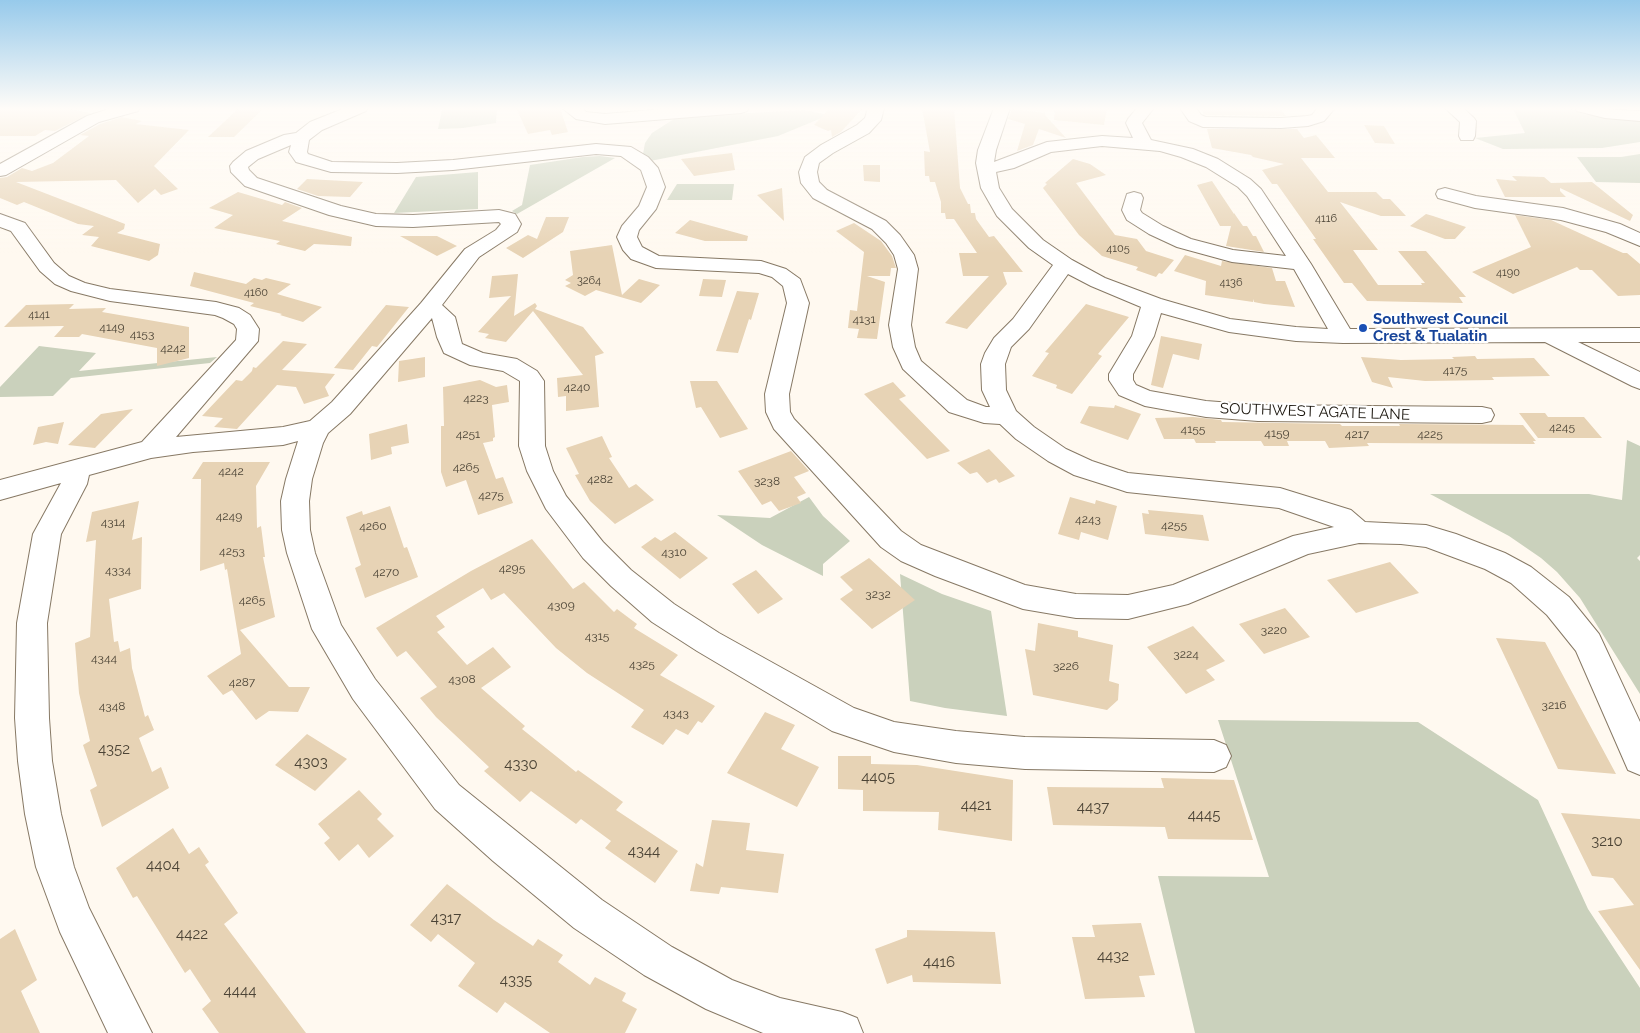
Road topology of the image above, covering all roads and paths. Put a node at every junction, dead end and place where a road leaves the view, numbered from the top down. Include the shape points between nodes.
1 (26, 156) edge
2 (251, 156) edge
3 (301, 156) edge
4 (532, 156) edge
5 (641, 156) edge
6 (817, 156) edge
7 (987, 156) edge
8 (1025, 156) edge
9 (1197, 156) edge
10 (986, 169) junction
11 (0, 171) edge
12 (1445, 194) dead end
13 (1134, 198) dead end
14 (0, 220) edge
15 (1640, 240) edge
16 (1065, 264) junction
17 (1301, 264) junction
18 (1153, 304) junction
19 (429, 308) junction
20 (1640, 335) edge
21 (1343, 336) junction
22 (1548, 336) junction
23 (1640, 381) edge
24 (1482, 415) dead end
25 (1006, 416) junction
26 (318, 428) junction
27 (151, 449) junction
28 (78, 470) junction
29 (0, 490) edge
30 (1359, 532) junction
31 (1214, 756) dead end
32 (1640, 759) edge
33 (131, 1033) edge
34 (842, 1033) edge

1 - 11 street
2 - 19 street via 239,166 242,177 336,211 376,220 508,218 510,228 472,253
3 - 4 street via 331,167 361,169 453,165
5 - 30 street via 656,188 647,209 629,230 627,237 633,250 656,262 761,267 779,273 793,283 798,303 777,394 782,423 891,539 911,553 1023,596 1076,606 1128,607 1177,596 1303,544
6 - 25 street via 811,161 810,183 820,194 878,225 904,256 908,269 900,326 907,356 917,371 958,406 984,415
7 - 10 street
8 - 10 street
9 - 17 street via 1244,183 1254,193
10 - 16 street via 990,188 1007,216 1036,244
12 - 15 street via 1474,202 1563,214 1613,228
13 - 17 street via 1131,210 1134,216 1184,243 1240,258
14 - 27 street via 18,227 47,267 62,280 110,295 232,313 248,329 247,341
16 - 18 street via 1098,282
16 - 25 street via 996,353 992,364 994,390
17 - 21 street
18 - 21 street via 1237,326
18 - 24 street, SOUTHWEST AGATE LANE via 1143,336 1121,380 1127,390 1150,400 1258,413
19 - 26 street via 341,408
19 - 31 street via 444,317 452,348 478,360 509,364 529,376 532,382 532,446 540,471 570,521 621,578 663,613 708,642 844,720 894,737 956,747 1025,753
20 - 22 street
21 - 22 street
22 - 23 street
25 - 30 street via 1057,455 1083,468 1128,482 1280,498 1341,517
26 - 27 street via 283,436
26 - 34 street via 306,451 295,501 301,554 327,629 384,716 447,797 588,914 658,961 720,995 773,1016
27 - 28 street
28 - 29 street
28 - 33 street via 74,484 47,534 32,623 35,761 55,867 74,918
30 - 32 street via 1426,536 1495,561 1521,575 1558,606 1588,643

